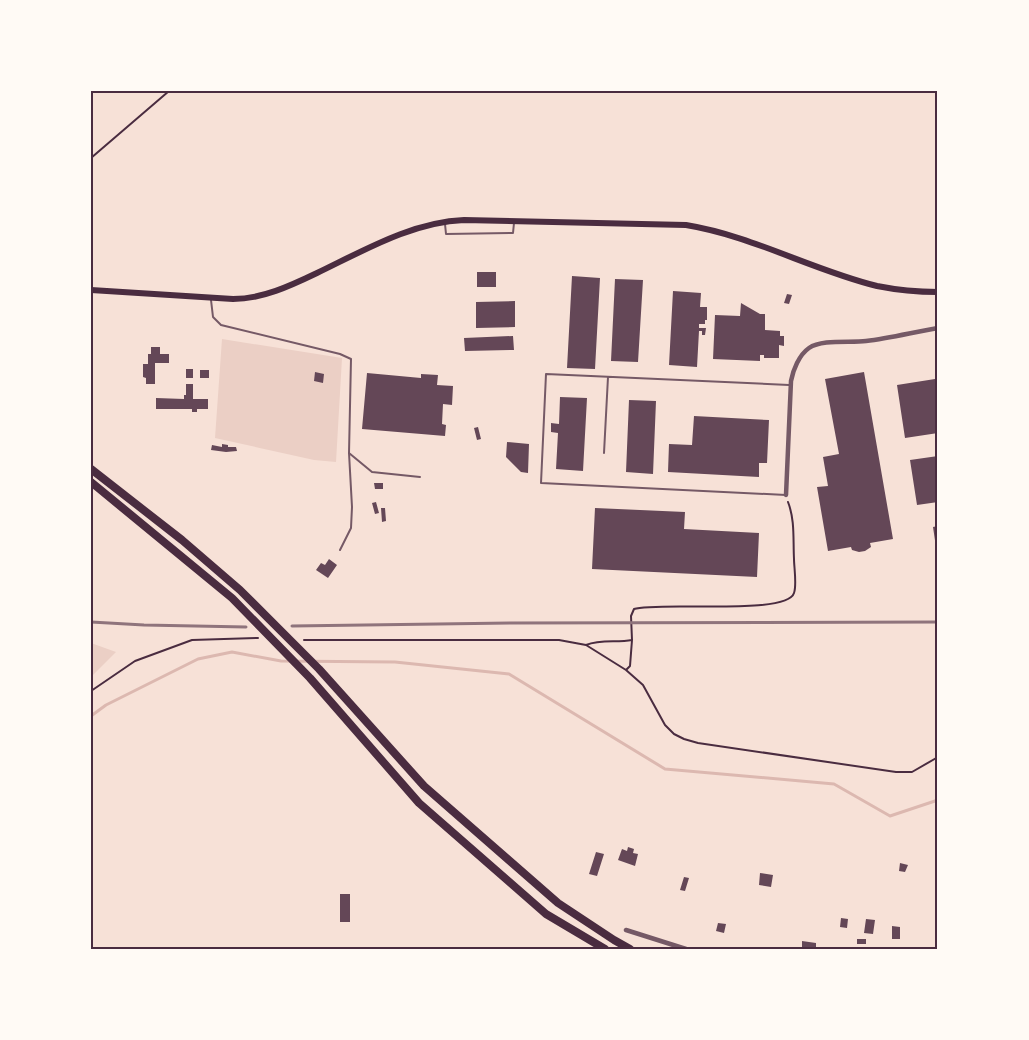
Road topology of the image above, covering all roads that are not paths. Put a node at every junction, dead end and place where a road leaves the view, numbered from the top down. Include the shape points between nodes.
1 (514, 220) junction
2 (445, 222) junction
3 (91, 290) edge
4 (938, 292) edge
5 (211, 298) junction
6 (938, 328) edge
7 (608, 377) junction
8 (791, 386) junction
9 (604, 452) dead end
10 (349, 453) junction
11 (91, 469) edge
12 (420, 478) dead end
13 (91, 482) edge
14 (786, 494) joint
15 (340, 550) dead end
16 (626, 930) dead end
17 (604, 949) edge
18 (630, 949) edge
19 (686, 949) edge

1 - 2 main road
1 - 2 lane via 514,233 446,234
1 - 4 main road via 692,226 751,242 867,283 908,291
2 - 5 main road via 421,227 275,291 242,299
3 - 5 main road
5 - 10 lane via 213,318 221,325 351,359
6 - 8 street via 868,341 813,346 797,364
7 - 8 lane
7 - 9 lane
7 - 14 lane via 546,374 541,483
8 - 14 street
10 - 12 lane via 372,472
10 - 15 lane via 351,528
11 - 18 highway via 240,590 319,669 424,786 558,903
13 - 17 highway via 232,598 310,678 419,803 546,914
16 - 19 street

